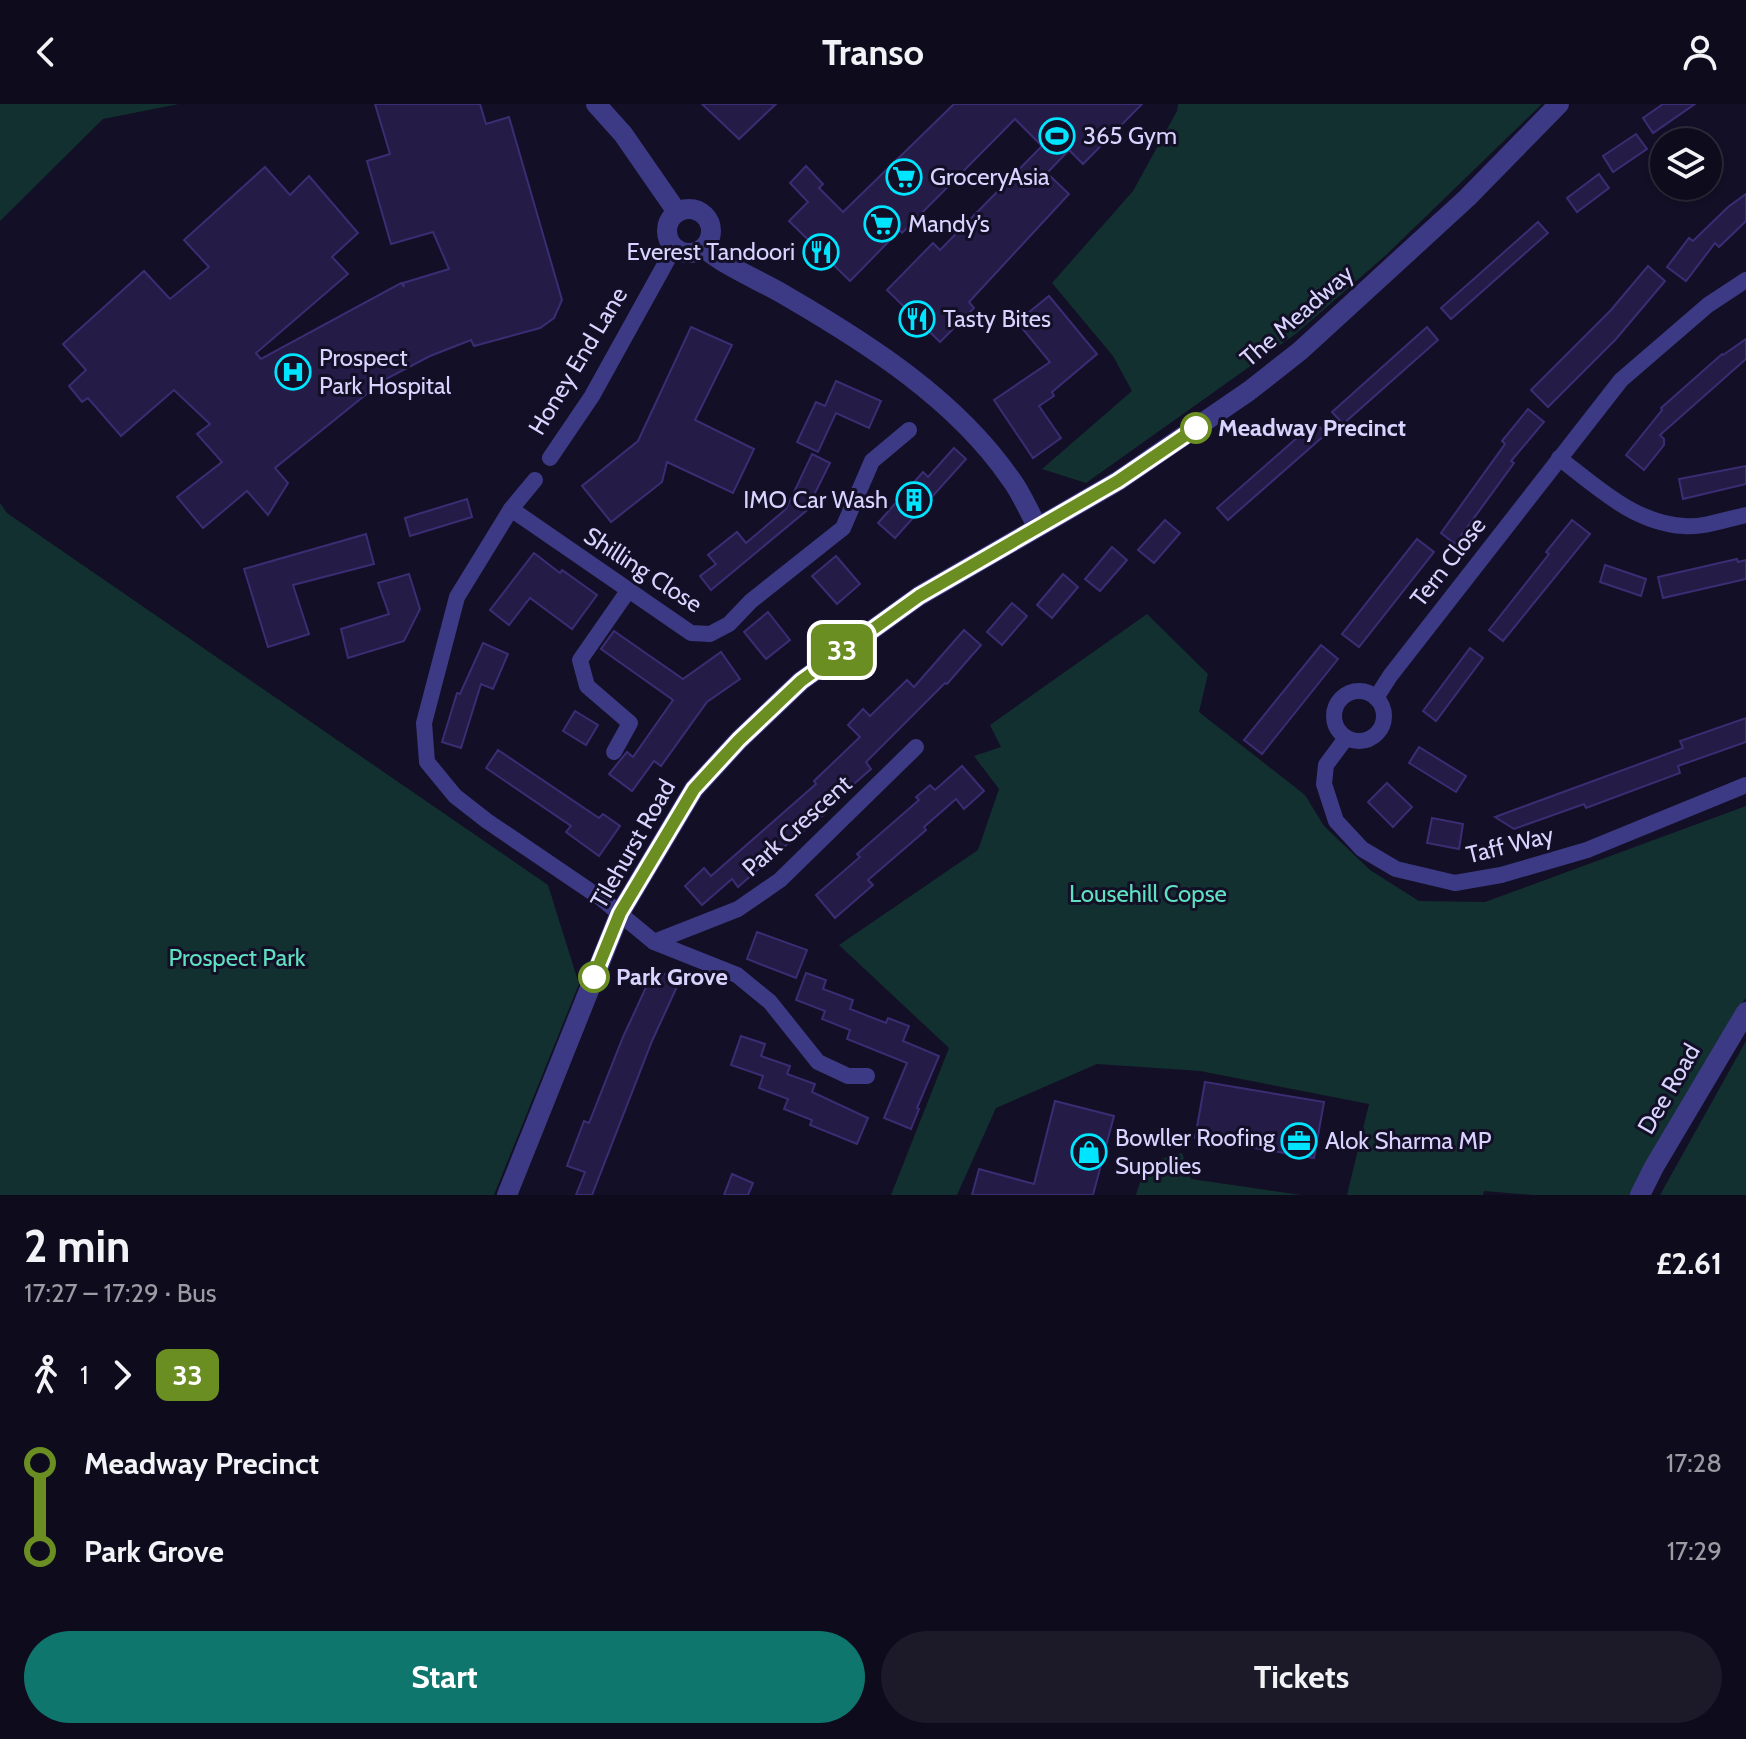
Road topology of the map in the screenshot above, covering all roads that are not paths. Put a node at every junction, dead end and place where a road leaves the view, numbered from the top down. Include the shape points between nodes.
1 (596, 104) edge
2 (1559, 104) edge
3 (677, 212) junction
4 (674, 248) junction
5 (704, 248) junction
6 (1746, 280) edge
7 (909, 430) dead end
8 (550, 458) dead end
9 (1559, 458) junction
10 (535, 480) dead end
11 (511, 509) junction
12 (1746, 515) edge
13 (1037, 526) junction
14 (628, 591) junction
15 (1376, 698) junction
16 (1346, 738) junction
17 (916, 747) dead end
18 (614, 752) dead end
19 (1746, 785) edge
20 (620, 913) junction
21 (654, 942) junction
22 (1746, 1012) edge
23 (867, 1076) dead end
24 (507, 1195) edge
25 (1640, 1195) edge

1 - 3 street
2 - 13 street, The Meadway via 1467,198 1300,351 1118,481
3 - 4 street, Honey End Lane via 667,229
3 - 5 street via 691,209 704,215 711,228
4 - 5 street via 692,253
4 - 8 street, Honey End Lane via 592,396
5 - 13 street via 872,347 928,392 1011,478
6 - 9 street, Tern Close via 1708,305 1621,380
7 - 14 street, Shilling Close via 872,461 843,528 729,624 710,634 691,633
9 - 12 street via 1626,509 1655,522 1687,527
9 - 15 street, Tern Close
10 - 11 street
11 - 14 street, Shilling Close
11 - 20 street via 457,597 424,723 427,762 455,796
13 - 20 street, Tilehurst Road via 919,596 801,681 694,789
14 - 18 street via 580,660 587,686 630,723
15 - 16 street via 1384,720 1377,734 1362,741
15 - 16 street via 1353,692 1340,701 1334,717
16 - 19 street, Taff Way via 1326,765 1324,784 1336,821 1362,849 1396,869 1455,883 1587,850
17 - 21 street, Park Crescent via 780,880 738,909
20 - 21 street
20 - 24 street, Tilehurst Road
21 - 23 street via 737,975 770,1002 818,1062 848,1076
22 - 25 street, Dee Road

